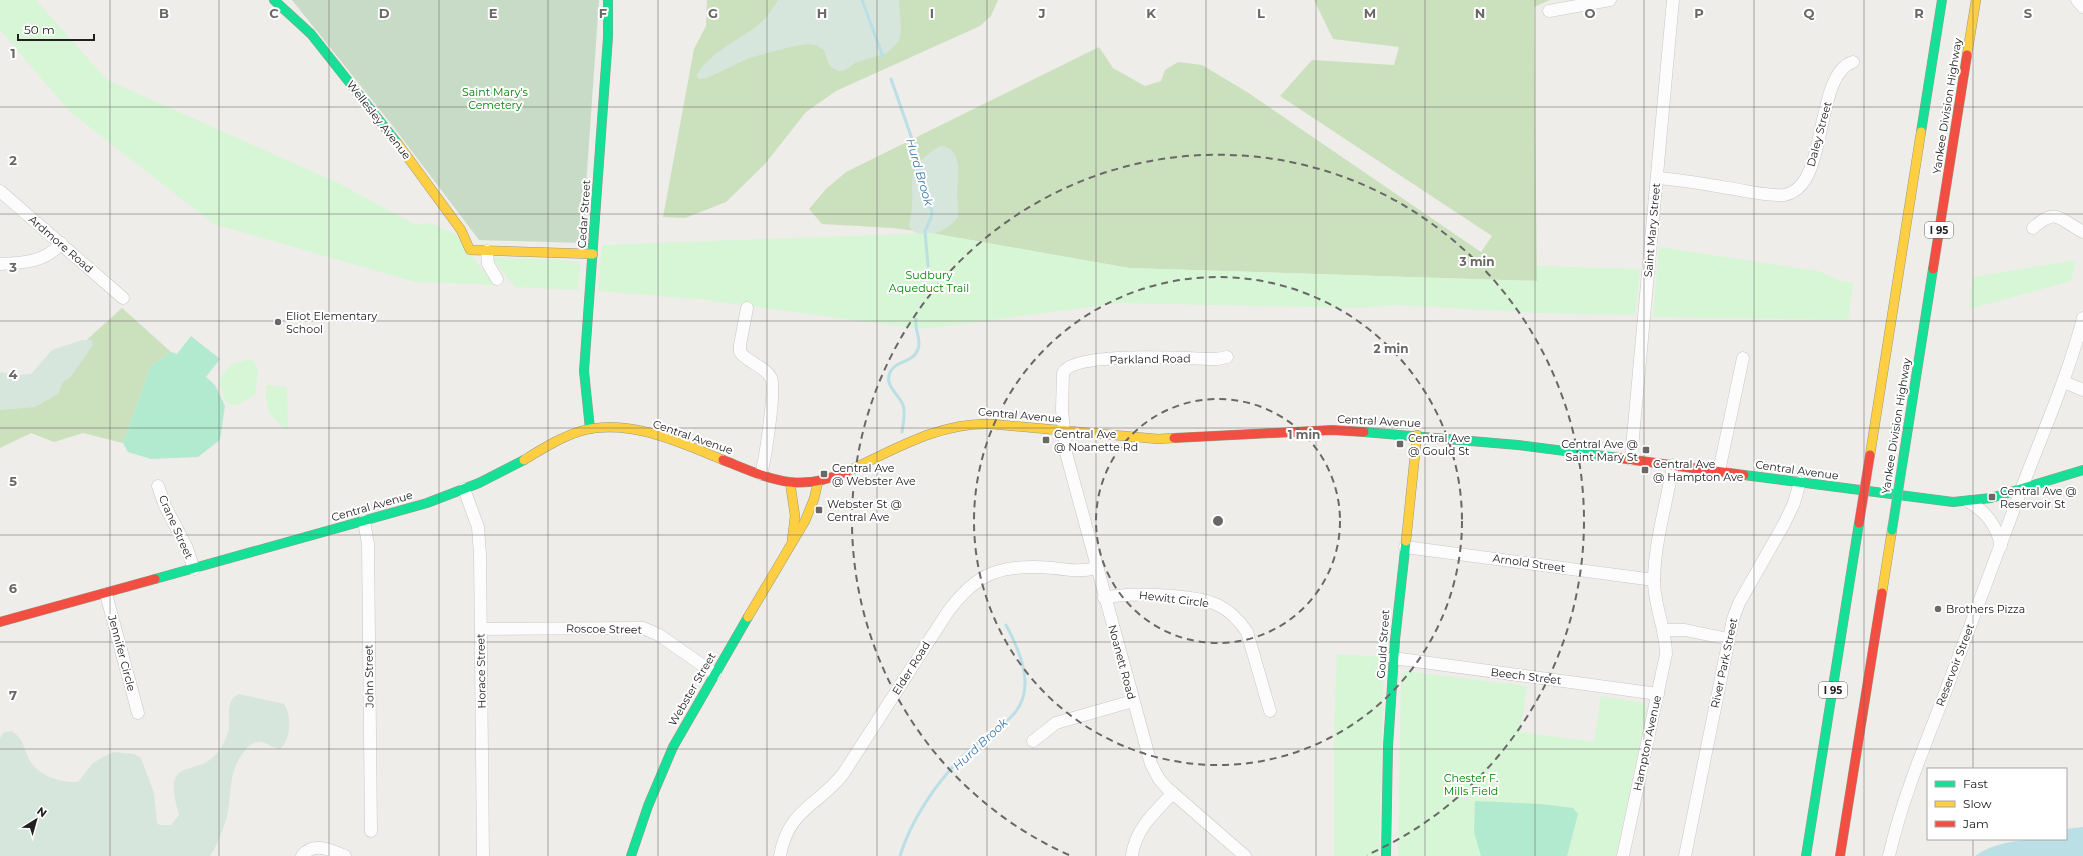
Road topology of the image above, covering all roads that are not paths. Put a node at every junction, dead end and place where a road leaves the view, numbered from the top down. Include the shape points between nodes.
1 (274, 0) edge
2 (608, 0) edge
3 (1606, 0) edge
4 (1673, 0) edge
5 (1942, 0) edge
6 (1976, 0) edge
7 (2077, 0) edge
8 (2083, 7) edge
9 (1549, 11) dead end
10 (1853, 62) dead end
11 (1657, 178) junction
12 (0, 191) edge
13 (2033, 228) dead end
14 (2083, 232) edge
15 (61, 243) junction
16 (486, 251) junction
17 (593, 254) junction
18 (0, 264) edge
19 (497, 279) dead end
20 (123, 298) dead end
21 (747, 308) dead end
22 (2083, 318) edge
23 (1227, 357) dead end
24 (1743, 358) dead end
25 (2064, 382) junction
26 (2083, 390) edge
27 (590, 429) junction
28 (1064, 431) junction
29 (1418, 435) junction
30 (1631, 459) junction
31 (1672, 465) junction
32 (2083, 470) edge
33 (1719, 471) junction
34 (761, 474) junction
35 (790, 482) junction
36 (818, 482) junction
37 (1800, 482) junction
38 (158, 486) dead end
39 (464, 489) junction
40 (2022, 489) junction
41 (1969, 502) junction
42 (364, 522) junction
43 (791, 542) junction
44 (1405, 547) junction
45 (2001, 547) junction
46 (1096, 568) junction
47 (194, 569) junction
48 (1654, 580) junction
49 (106, 594) junction
50 (1104, 598) junction
51 (0, 622) edge
52 (481, 629) junction
53 (1663, 630) junction
54 (1728, 639) junction
55 (1393, 658) junction
56 (714, 674) junction
57 (1658, 694) junction
58 (1133, 701) junction
59 (1270, 711) dead end
60 (138, 713) dead end
61 (1033, 741) dead end
62 (1173, 793) junction
63 (371, 831) dead end
64 (302, 856) edge
65 (345, 856) edge
66 (483, 856) edge
67 (631, 856) edge
68 (780, 856) edge
69 (1132, 856) edge
70 (1245, 856) edge
71 (1386, 856) edge
72 (1623, 856) edge
73 (1685, 856) edge
74 (1806, 856) edge
75 (1840, 856) edge
76 (1889, 856) edge

1 - 16 main road, Wellesley Avenue via 310,34 386,129 461,230 470,250
2 - 17 main road, Cedar Street via 608,37
3 - 9 street
4 - 11 street, Saint Mary Street
5 - 74 main road, Yankee Division Highway / I 95, bridge
6 - 75 main road, Yankee Division Highway / I 95, bridge
7 - 8 street
10 - 11 street, Daley Street via 1841,69 1832,82 1813,162 1804,182 1792,192 1784,195 1765,194
11 - 30 street, Saint Mary Street
12 - 15 street, Ardmore Road
13 - 14 street via 2050,216 2057,217
15 - 18 street via 44,257
15 - 20 street, Ardmore Road
16 - 17 main road
16 - 19 street via 488,264
17 - 27 main road, Cedar Street via 584,386
21 - 34 street via 740,352 766,373 772,383 766,452
22 - 25 street, Reservoir Street
23 - 28 street, Parkland Road via 1130,357 1071,365 1066,368 1063,376
24 - 33 street
25 - 26 street
25 - 40 street, Reservoir Street
27 - 34 main road, Central Avenue via 613,427 644,432
27 - 39 main road, Central Avenue via 559,439 509,468
28 - 29 main road, Central Avenue via 1158,439 1332,430
28 - 36 main road, Central Avenue via 991,424 954,426 923,436 830,479
28 - 46 street, Noanett Road via 1066,453
29 - 30 main road, Central Avenue
29 - 44 main road, Gould Street
30 - 31 main road, Central Avenue
31 - 33 main road, Central Avenue
31 - 48 street, Hampton Avenue
32 - 40 main road, Central Avenue
33 - 37 main road, Central Avenue
34 - 35 main road, Central Avenue
35 - 36 main road, Central Avenue
35 - 43 main road, Webster Street via 795,516
36 - 43 main road, Webster Street via 810,514
37 - 41 main road, Central Avenue via 1938,501
37 - 54 street, River Park Street via 1784,524 1737,608
38 - 47 street, Crane Street
39 - 42 main road, Central Avenue
39 - 52 street, Horace Street via 479,535
40 - 41 main road, Central Avenue
40 - 45 street, Reservoir Street
41 - 45 street via 1990,520
42 - 47 main road, Central Avenue
42 - 63 street, John Street via 368,544
43 - 56 main road, Webster Street
44 - 48 street, Arnold Street
44 - 55 main road, Gould Street
45 - 76 street, Reservoir Street via 1918,764
46 - 50 street, Noanett Road
46 - 68 street, Elder Road via 1082,570 1015,567 987,576 970,587 947,613 843,774 793,821
47 - 49 main road, Central Avenue
48 - 53 street, Hampton Avenue
49 - 51 main road, Central Avenue
49 - 60 street, Jennifer Circle
50 - 58 street, Noanett Road
50 - 59 street, Hewitt Circle via 1123,594 1144,594 1205,601 1223,608 1239,621 1247,632
52 - 56 street, Roscoe Street via 643,628 659,635
52 - 66 street, Horace Street
53 - 54 street via 1689,630
53 - 57 street, Hampton Avenue via 1666,654
54 - 73 street, River Park Street
55 - 57 street, Beech Street
55 - 71 main road, Gould Street
56 - 67 main road, Webster Street via 668,759
57 - 72 street, Hampton Avenue
58 - 61 street via 1056,723
58 - 62 street, Noanett Road via 1151,764 1159,779
62 - 69 street via 1139,832
62 - 70 street, Noanett Road
64 - 65 street via 314,848 326,848

